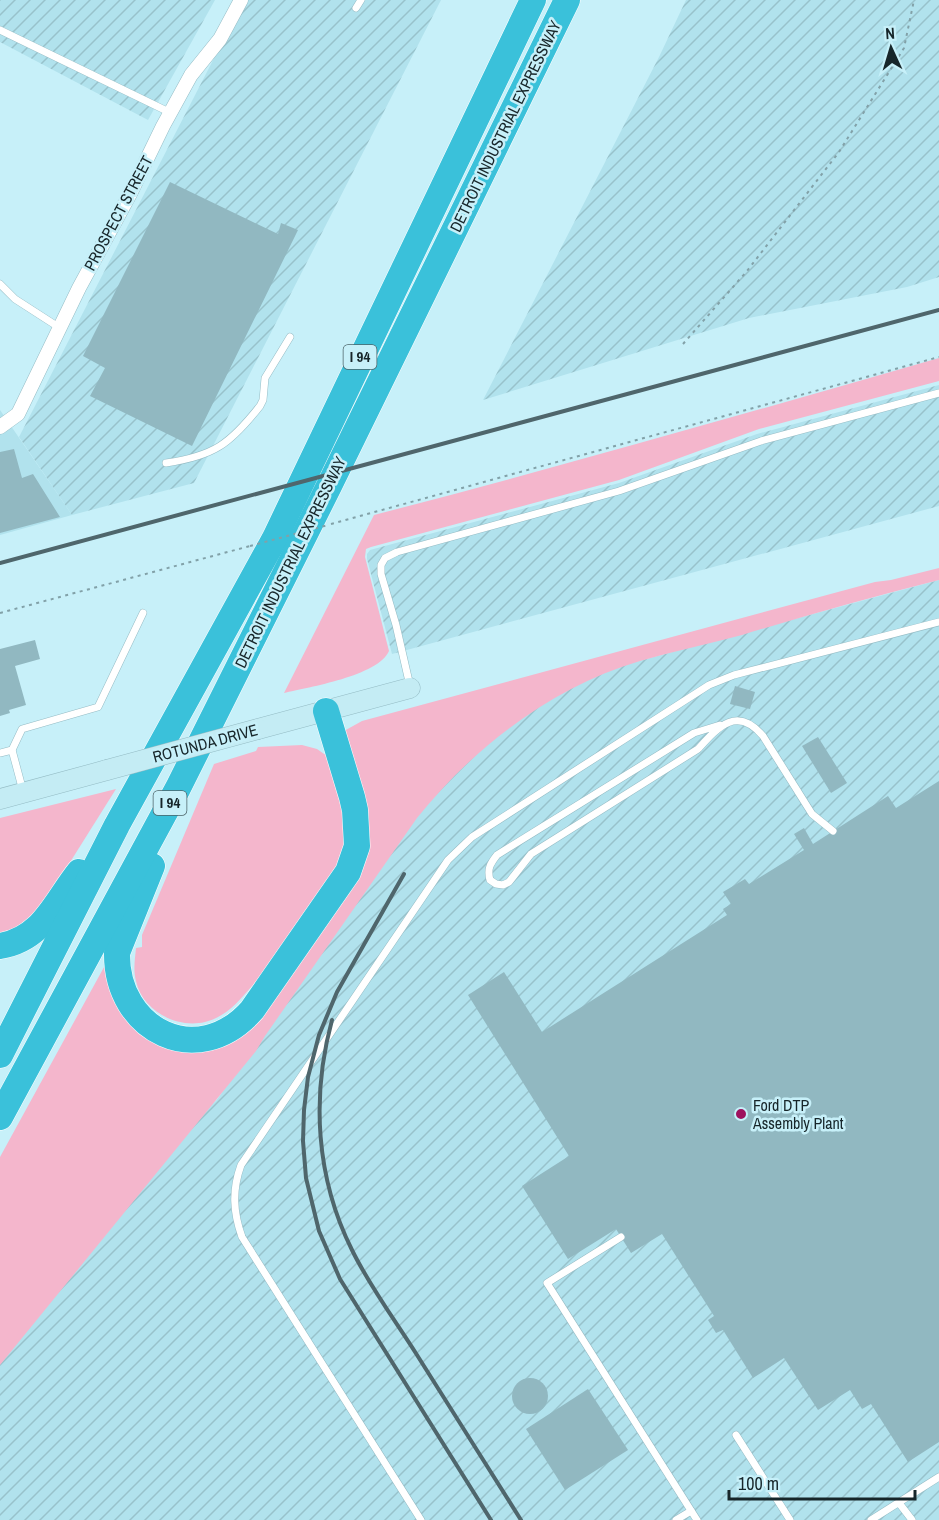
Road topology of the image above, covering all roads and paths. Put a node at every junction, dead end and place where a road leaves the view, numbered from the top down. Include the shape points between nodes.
1 (241, 0) edge
2 (361, 0) edge
3 (533, 0) edge
4 (567, 0) edge
5 (914, 0) edge
6 (356, 8) dead end
7 (0, 30) edge
8 (171, 113) junction
9 (0, 284) edge
10 (60, 328) junction
11 (290, 337) dead end
12 (683, 344) dead end
13 (939, 357) edge
14 (939, 393) edge
15 (0, 427) edge
16 (166, 464) dead end
17 (0, 613) edge
18 (143, 613) dead end
19 (939, 622) edge
20 (411, 688) joint
21 (326, 711) junction
22 (720, 725) junction
23 (12, 750) junction
24 (0, 753) edge
25 (178, 788) junction
26 (24, 793) junction
27 (0, 799) edge
28 (117, 825) junction
29 (833, 831) dead end
30 (0, 946) edge
31 (0, 1055) edge
32 (0, 1116) edge
33 (621, 1237) dead end
34 (736, 1435) dead end
35 (939, 1477) edge
36 (899, 1503) junction
37 (691, 1511) junction
38 (421, 1520) edge
39 (676, 1520) edge
40 (697, 1520) edge
41 (790, 1520) edge
42 (871, 1520) edge
43 (912, 1520) edge

1 - 8 street, PROSPECT STREET via 219,39 191,75
2 - 6 lane
3 - 28 highway, DETROIT INDUSTRIAL EXPRESSWAY / I 94 via 275,538
4 - 25 highway, DETROIT INDUSTRIAL EXPRESSWAY / I 94
5 - 12 path via 904,48 839,152 747,271
7 - 8 lane
8 - 10 street, PROSPECT STREET
9 - 10 lane via 15,299
10 - 15 street, PROSPECT STREET via 18,414
11 - 16 lane via 265,378 260,406 231,438 205,455
13 - 17 path, bridge
14 - 20 lane via 760,441 619,491 385,558 381,574
18 - 23 lane via 98,707 22,729
19 - 38 lane via 708,685 472,837 448,860 248,1152 236,1179 234,1195 242,1237
20 - 21 main road, ROTUNDA DRIVE
21 - 25 highway via 355,810 357,846 351,863 342,883 252,1010 222,1033 205,1038 171,1036 141,1018 129,1005 116,968 117,953
21 - 26 main road, ROTUNDA DRIVE, bridge
22 - 22 lane via 694,733 497,855 490,864 490,880 503,885 509,882 531,854 698,749
22 - 29 lane via 744,722 755,726 812,814
23 - 24 lane
23 - 26 lane
25 - 32 highway, DETROIT INDUSTRIAL EXPRESSWAY / I 94
26 - 27 main road, ROTUNDA DRIVE
28 - 30 highway via 40,928
28 - 31 highway, DETROIT INDUSTRIAL EXPRESSWAY / I 94
33 - 37 lane via 547,1283
34 - 41 lane
35 - 36 lane
36 - 42 lane
36 - 43 lane
37 - 39 lane
37 - 40 lane

